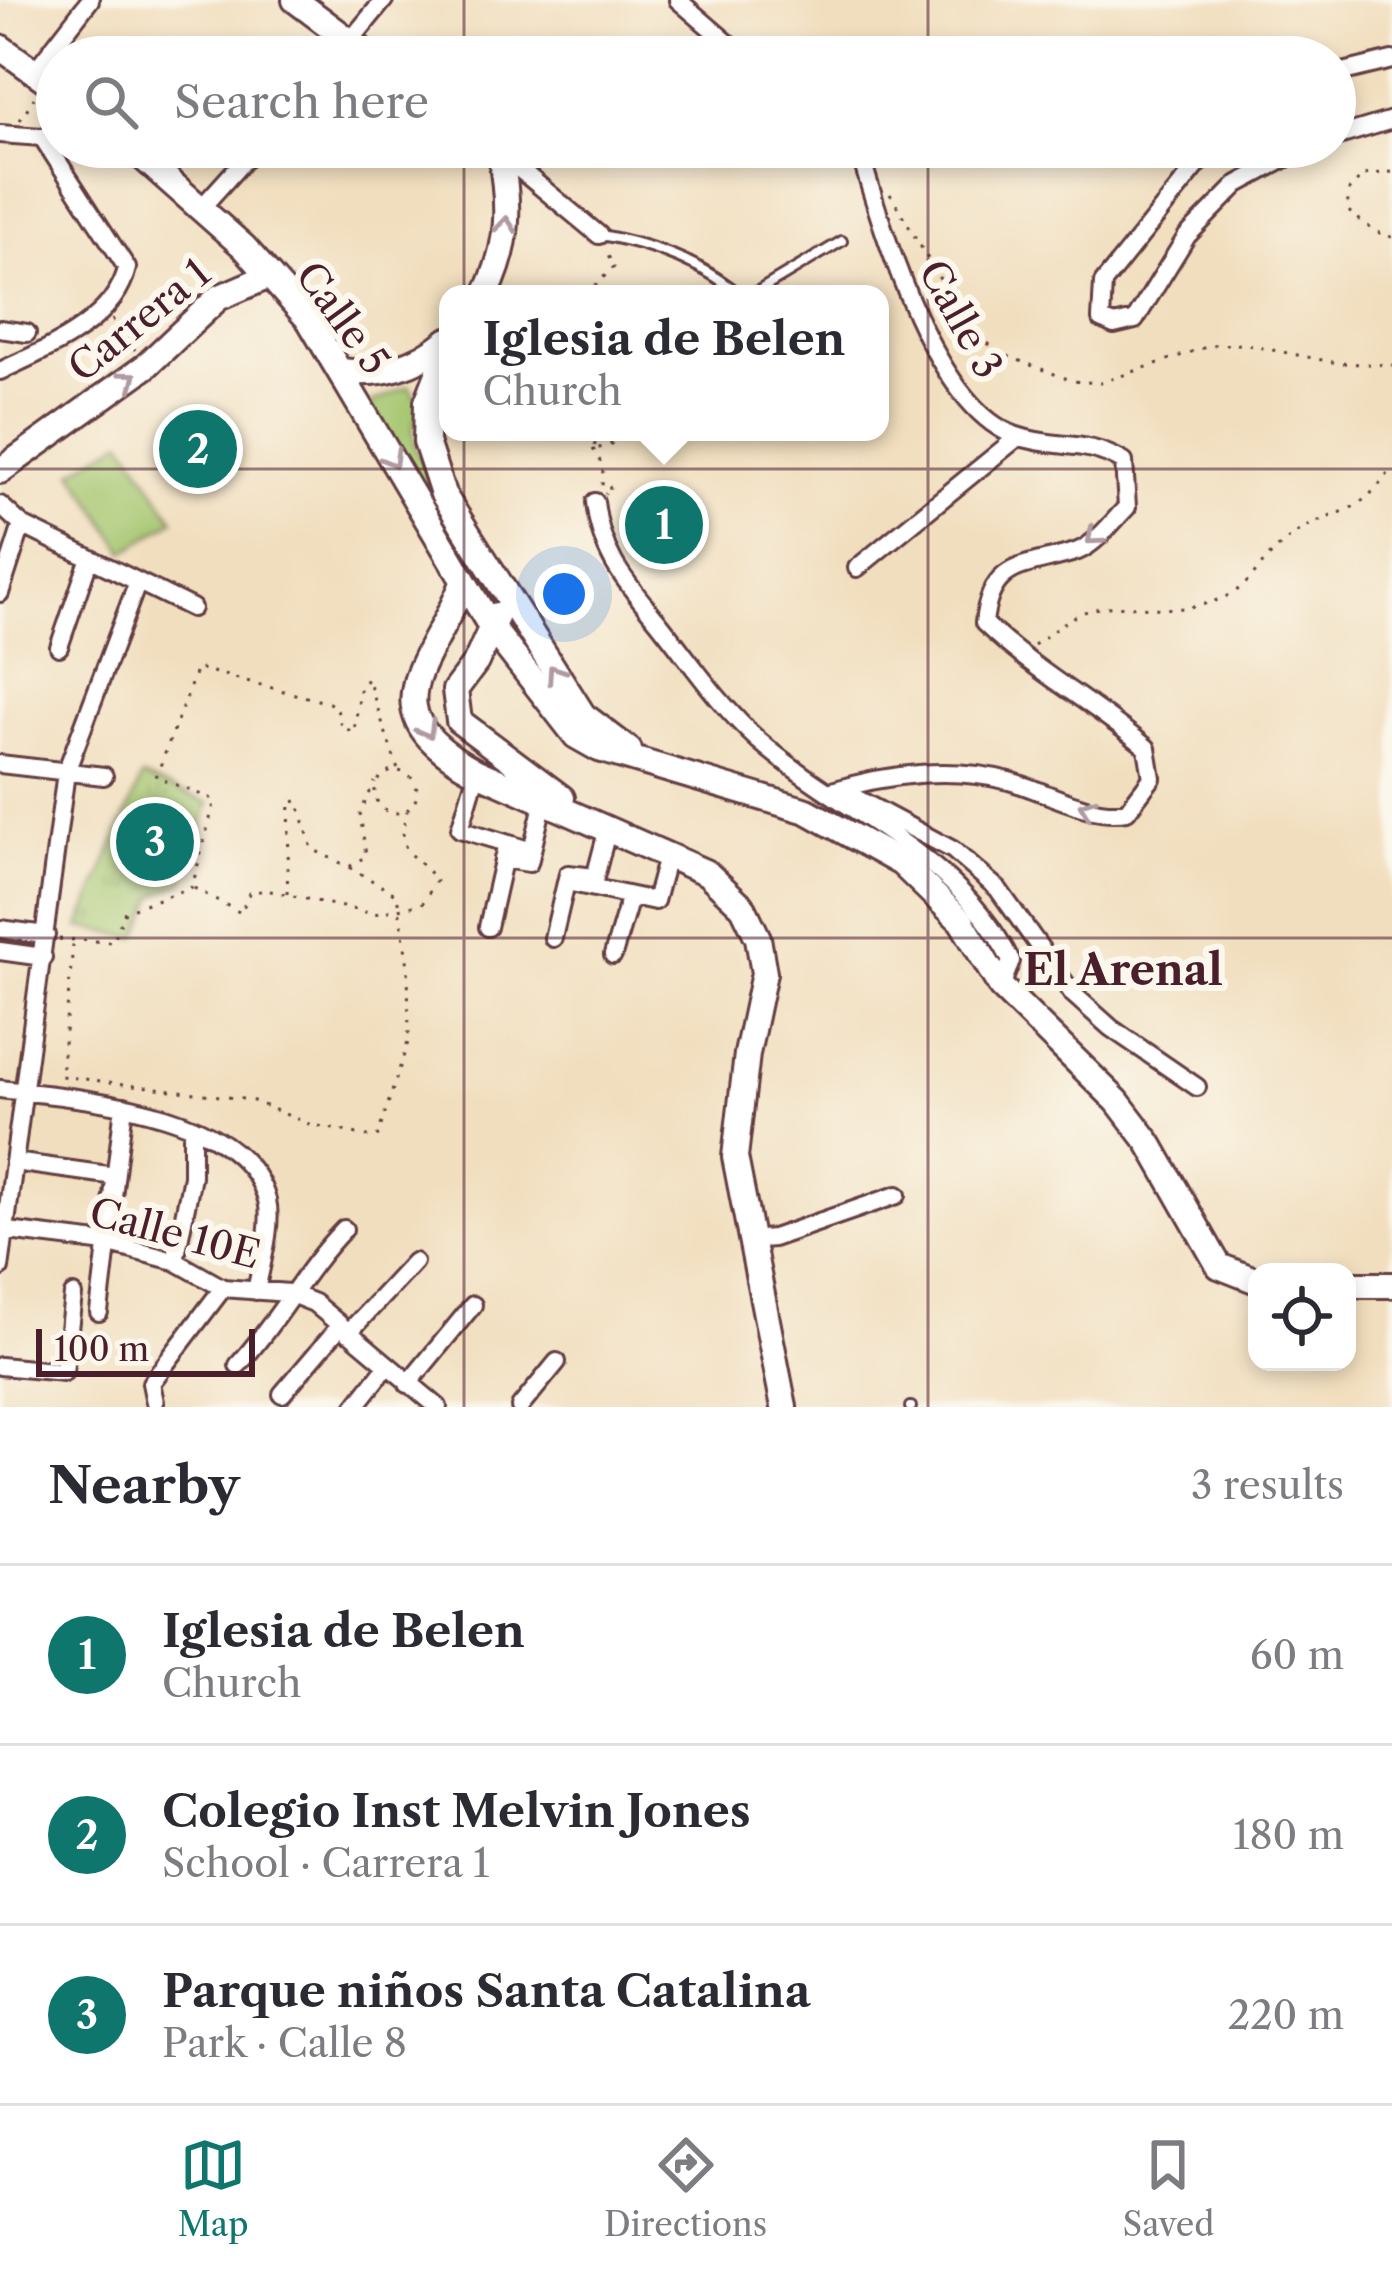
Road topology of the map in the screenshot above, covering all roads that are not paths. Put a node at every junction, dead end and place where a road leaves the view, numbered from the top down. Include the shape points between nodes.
1 (90, 0) edge
2 (295, 0) edge
3 (384, 0) edge
4 (678, 0) edge
5 (70, 36) edge
6 (335, 36) edge
7 (363, 36) edge
8 (720, 36) edge
9 (0, 47) edge
10 (1392, 60) edge
11 (1356, 69) edge
12 (36, 72) edge
13 (1392, 120) edge
14 (1356, 131) edge
15 (6, 133) edge
16 (36, 134) edge
17 (69, 168) edge
18 (155, 168) edge
19 (237, 168) edge
20 (499, 168) edge
21 (518, 168) edge
22 (864, 168) edge
23 (1195, 168) edge
24 (1268, 168) edge
25 (202, 207) junction
26 (599, 235) joint
27 (842, 241) dead end
28 (269, 276) junction
29 (489, 285) edge
30 (729, 285) edge
31 (768, 285) edge
32 (0, 328) edge
33 (27, 333) dead end
34 (439, 350) edge
35 (439, 369) edge
36 (0, 370) edge
37 (341, 371) junction
38 (1018, 437) junction
39 (0, 472) edge
40 (595, 502) road end
41 (0, 505) edge
42 (22, 525) junction
43 (89, 560) junction
44 (857, 568) dead end
45 (463, 583) junction
46 (137, 584) junction
47 (0, 593) edge
48 (506, 596) junction
49 (192, 608) dead end
50 (446, 626) junction
51 (491, 628) junction
52 (526, 630) junction
53 (59, 646) dead end
54 (476, 662) junction
55 (521, 668) junction
56 (636, 755) junction
57 (0, 764) edge
58 (66, 772) junction
59 (477, 772) junction
60 (104, 776) dead end
61 (832, 791) junction
62 (544, 800) junction
63 (601, 824) junction
64 (505, 852) junction
65 (668, 853) junction
66 (593, 882) junction
67 (630, 898) junction
68 (488, 927) dead end
69 (0, 929) edge
70 (46, 935) junction
71 (554, 938) dead end
72 (0, 951) edge
73 (613, 956) dead end
74 (43, 957) junction
75 (1001, 987) junction
76 (1198, 1087) dead end
77 (0, 1089) edge
78 (23, 1092) junction
79 (124, 1106) junction
80 (193, 1129) junction
81 (14, 1162) junction
82 (115, 1176) junction
83 (897, 1195) dead end
84 (344, 1229) dead end
85 (2, 1230) edge
86 (751, 1240) junction
87 (106, 1243) junction
88 (175, 1261) junction
89 (414, 1262) dead end
90 (0, 1268) edge
91 (1248, 1277) edge
92 (1356, 1285) edge
93 (1392, 1285) edge
94 (223, 1288) junction
95 (256, 1291) junction
96 (289, 1294) junction
97 (73, 1295) dead end
98 (473, 1305) dead end
99 (99, 1312) dead end
100 (344, 1329) junction
101 (557, 1362) dead end
102 (238, 1365) dead end
103 (0, 1366) edge
104 (387, 1366) junction
105 (408, 1384) junction
106 (282, 1394) dead end
107 (158, 1405) edge
108 (436, 1406) edge
109 (355, 1407) edge
110 (520, 1407) edge
111 (784, 1407) edge

1 - 5 street
2 - 6 main road
3 - 7 street
4 - 8 street
9 - 12 main road
10 - 11 street
13 - 14 street
15 - 16 street
17 - 36 street, Carrera 1 via 127,268 104,309 55,345
18 - 25 main road, Calle 5
19 - 25 street, Carrera 1
29 -> 20 main road via 508,231
21 - 26 street
22 - 38 street, Calle 3 via 898,281 977,415
23 - 24 street via 1102,283 1101,319 1135,320 1187,236 1238,184
25 - 28 main road, Calle 5
26 - 30 lane via 679,259
27 - 31 lane
28 - 37 main road, Calle 5
39 -> 28 main road, Carrera 1 via 146,366 218,298
32 - 33 street
34 - 37 main road via 404,367
35 - 48 main road, Calle 5 via 427,402 426,442 443,494
37 -> 45 main road, Calle 5
38 - 44 street
38 -> 61 street via 1096,445 1124,462 1127,507 1082,550 1023,562 987,596 985,623 1147,748 1152,778 1126,811 1105,815 1002,779 862,778
40 - 61 street via 598,530 622,580 735,717
41 - 42 street
42 - 43 street
42 - 47 street
43 - 46 street
43 - 53 street
45 - 50 main road
45 - 51 main road, Calle 5
46 - 49 street
46 - 58 street
48 - 51 main road
48 - 52 main road, Calle 5
50 - 51 main road
50 -> 59 main road via 416,668 413,704 442,754
51 - 52 main road
51 - 54 main road
51 - 55 main road, Calle 5
56 -> 52 main road, Calle 5 via 583,715
54 - 55 main road
54 - 63 main road via 455,690 459,721
55 - 56 main road, Calle 5 via 575,736
56 - 75 main road, Calle 5 via 808,811 882,851 961,921
57 - 58 street
58 - 60 street
58 - 70 street
59 - 62 main road
59 - 64 street via 460,829
61 - 75 street via 908,844 973,905 1011,962
61 - 76 street via 862,797 953,850 998,890 1073,994
62 - 63 main road
62 - 64 street via 531,857
63 - 65 main road
63 - 66 street
64 - 68 street
65 - 67 street via 655,901
65 - 86 main road via 721,882 758,938 764,973 735,1156
66 - 67 street
66 - 71 street via 568,877
67 - 73 street
69 - 70 street
70 - 74 street
72 - 74 street
74 - 78 street
75 - 91 main road, Calle 5 via 1117,1101 1220,1266
77 - 78 street
78 - 79 street
78 - 81 street
79 - 80 street
79 - 82 street
80 - 88 street
80 - 95 street via 256,1174 268,1204
81 - 82 street
81 - 85 street
82 - 87 street
83 - 86 street
84 - 96 street
85 - 87 street, Calle 10E
85 - 90 street
86 - 111 main road
87 - 88 street, Calle 10E
87 - 99 street
88 - 94 street, Calle 10E
89 - 100 street
92 - 93 main road
94 - 95 street, Calle 10E
94 - 107 street via 151,1383
95 - 96 street, Calle 10E
96 - 100 street, Calle 10E
96 - 102 street via 274,1326
97 - 103 street via 64,1372
98 - 105 street
100 - 104 street, Calle 10E
100 - 106 street
101 - 110 street
104 - 105 street, Calle 10E
104 - 109 street
105 - 108 street, Calle 10E

